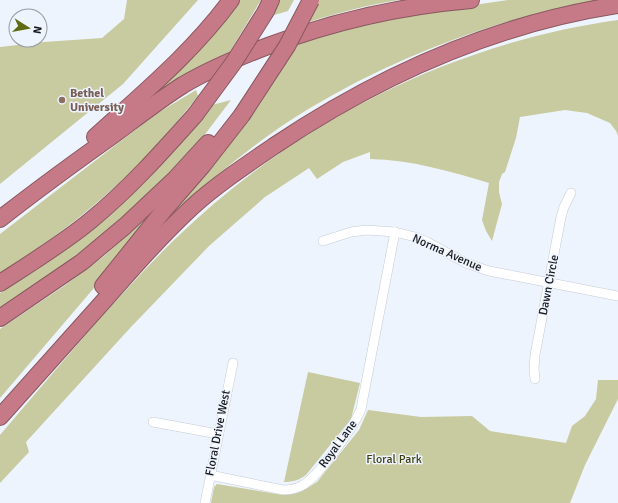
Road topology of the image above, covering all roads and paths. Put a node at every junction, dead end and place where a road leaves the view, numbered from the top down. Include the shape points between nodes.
1 (231, 0) edge
2 (302, 0) edge
3 (311, 0) edge
4 (471, 0) edge
5 (268, 5) edge
6 (618, 5) edge
7 (238, 112) junction
8 (39, 188) junction
9 (571, 193) dead end
10 (0, 219) edge
11 (395, 232) junction
12 (323, 241) dead end
13 (550, 282) junction
14 (0, 283) edge
15 (618, 296) edge
16 (0, 318) edge
17 (232, 363) dead end
18 (535, 379) dead end
19 (0, 414) edge
20 (0, 417) edge
21 (153, 422) dead end
22 (218, 434) junction
23 (210, 476) junction
24 (205, 503) edge

1 - 8 highway via 166,73
2 - 7 highway
3 - 7 highway, bridge via 287,46
4 - 8 highway via 413,6 371,14 302,33 247,54 183,85
5 - 14 highway, bridge via 234,62 195,114 141,174 91,220
6 - 20 highway via 537,23 452,51 370,88 304,126 193,206 136,264
7 - 16 highway via 175,179 125,226 82,262
7 - 19 highway via 200,169
8 - 10 highway
9 - 13 street, Dawn Circle via 561,217
11 - 12 street, Norma Avenue via 367,230
11 - 13 street, Norma Avenue via 427,242 477,268
11 - 23 street, Royal Lane via 361,409 356,420 317,473 304,484 290,490
13 - 15 street, Norma Avenue
13 - 18 street, Dawn Circle via 535,354
17 - 22 street, Floral Drive West
21 - 22 street
22 - 23 street, Floral Drive West
23 - 24 street, Floral Drive West

